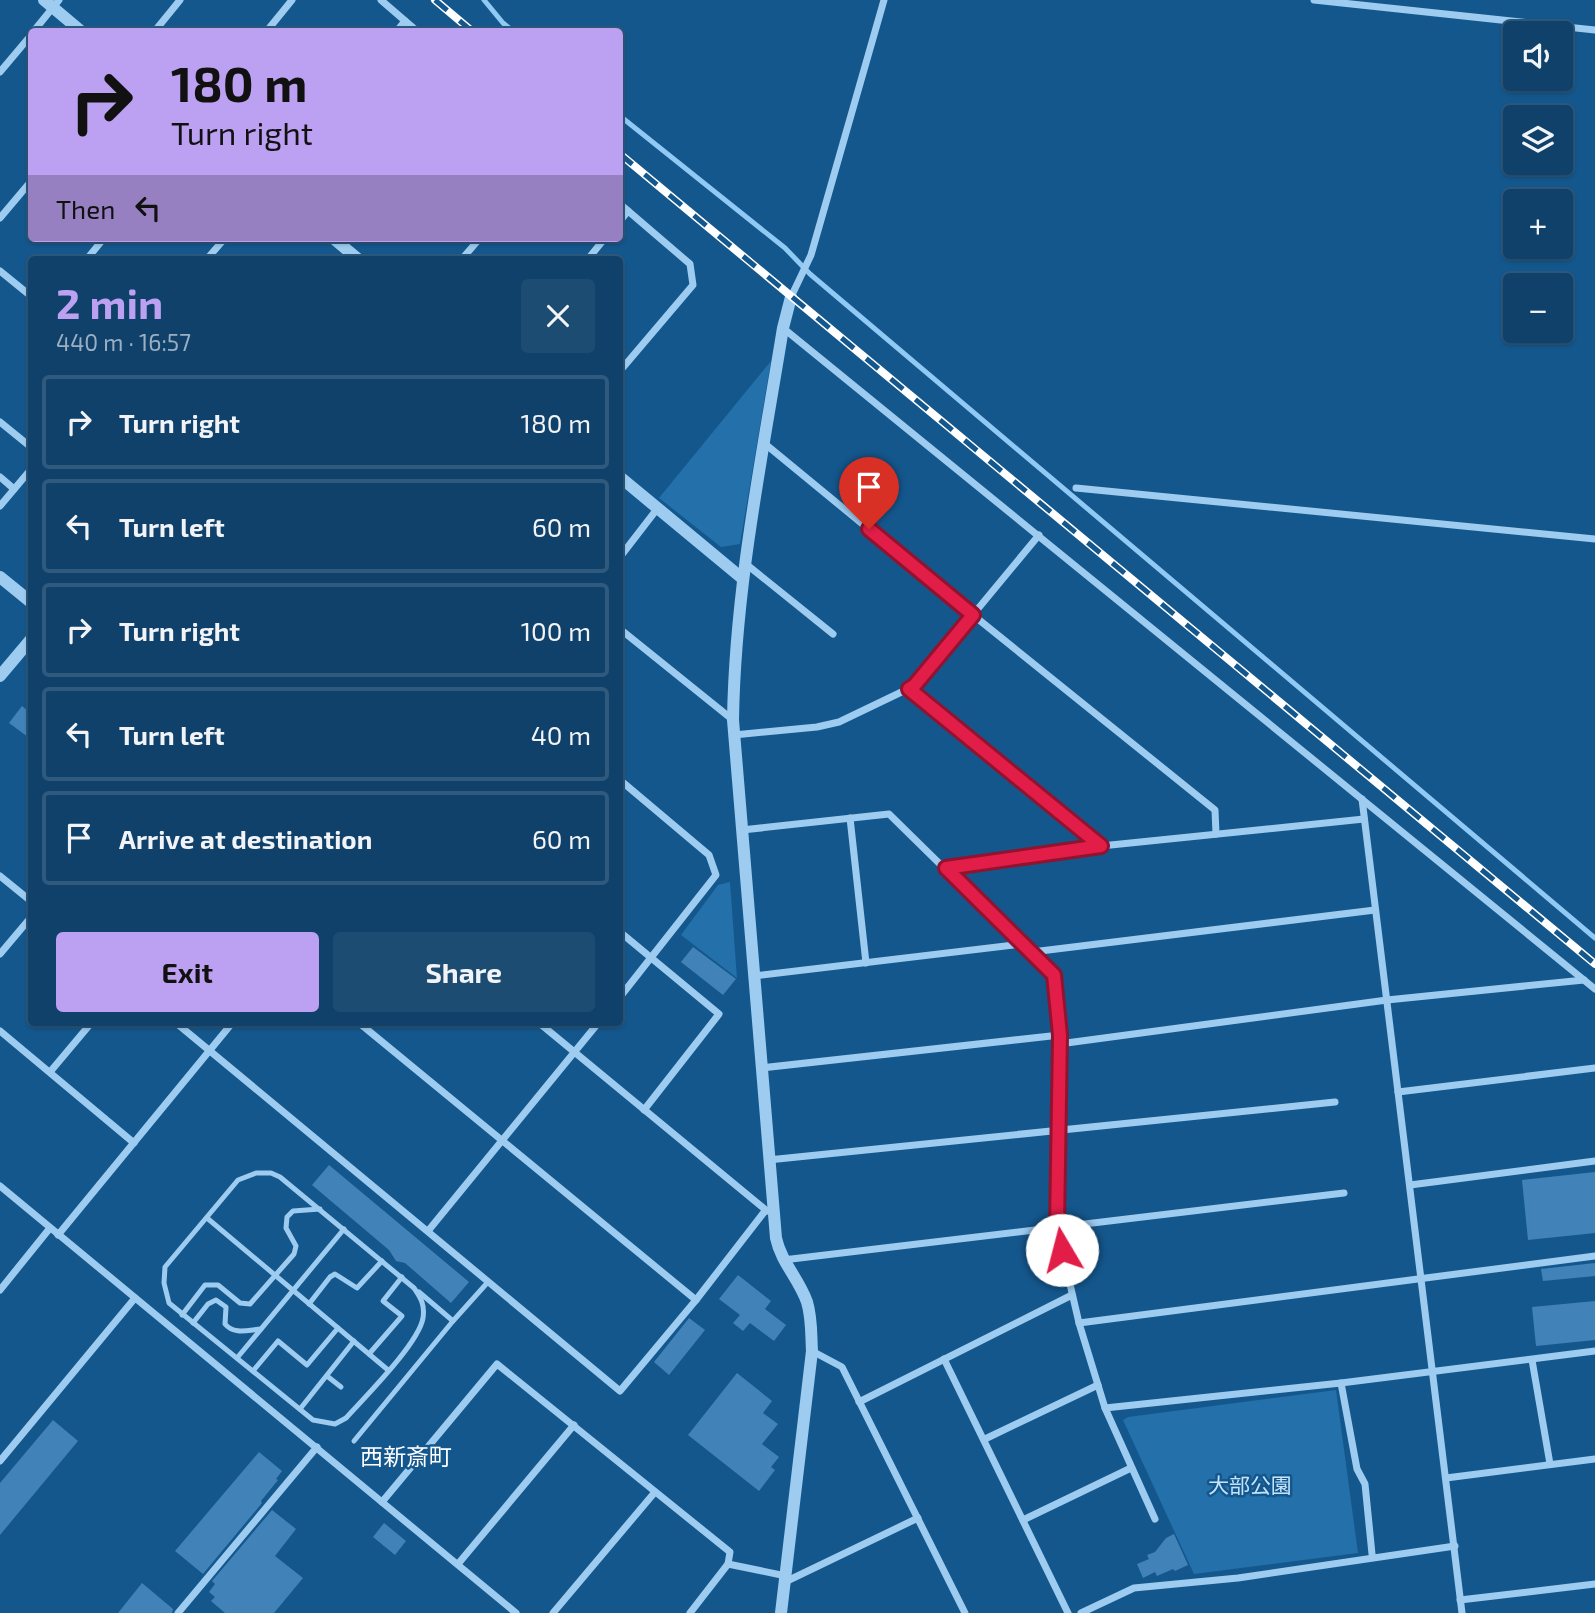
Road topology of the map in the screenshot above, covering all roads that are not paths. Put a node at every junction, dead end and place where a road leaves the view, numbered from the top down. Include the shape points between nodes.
1 (180, 0) edge
2 (292, 0) edge
3 (381, 0) edge
4 (1314, 0) edge
5 (883, 1) edge
6 (52, 3) edge
7 (405, 20) junction
8 (35, 28) edge
9 (78, 28) edge
10 (157, 28) edge
11 (269, 28) edge
12 (399, 28) edge
13 (414, 28) edge
14 (1595, 30) edge
15 (28, 38) edge
16 (0, 72) edge
17 (28, 185) edge
18 (623, 207) edge
19 (628, 211) junction
20 (623, 217) edge
21 (0, 218) edge
22 (101, 242) edge
23 (222, 242) edge
24 (477, 242) edge
25 (602, 242) edge
26 (89, 256) edge
27 (210, 256) edge
28 (465, 256) edge
29 (590, 256) edge
30 (0, 271) edge
31 (28, 293) edge
32 (791, 297) joint
33 (783, 328) junction
34 (623, 367) edge
35 (0, 422) edge
36 (764, 443) junction
37 (28, 445) edge
38 (28, 473) edge
39 (0, 477) edge
40 (623, 480) edge
41 (1076, 488) dead end
42 (14, 489) junction
43 (0, 506) edge
44 (657, 509) junction
45 (1039, 535) junction
46 (1595, 539) edge
47 (623, 552) edge
48 (745, 563) junction
49 (0, 577) edge
50 (743, 579) junction
51 (28, 600) edge
52 (973, 615) junction
53 (623, 631) edge
54 (833, 634) dead end
55 (28, 643) edge
56 (0, 676) edge
57 (909, 689) junction
58 (733, 720) junction
59 (734, 735) junction
60 (623, 783) edge
61 (1362, 799) junction
62 (850, 818) junction
63 (1364, 819) junction
64 (742, 830) junction
65 (1216, 834) junction
66 (1101, 846) junction
67 (946, 868) junction
68 (0, 876) edge
69 (28, 899) edge
70 (1376, 910) junction
71 (28, 921) edge
72 (623, 935) edge
73 (1023, 944) junction
74 (1032, 952) junction
75 (0, 954) edge
76 (651, 959) junction
77 (866, 963) junction
78 (754, 976) junction
79 (1584, 980) junction
80 (1595, 989) edge
81 (623, 993) edge
82 (1387, 1000) junction
83 (89, 1026) edge
84 (180, 1026) edge
85 (230, 1026) edge
86 (363, 1026) edge
87 (543, 1026) edge
88 (596, 1026) edge
89 (0, 1031) edge
90 (1059, 1040) junction
91 (209, 1050) junction
92 (574, 1051) junction
93 (761, 1068) junction
94 (1595, 1068) edge
95 (50, 1072) junction
96 (1398, 1092) junction
97 (1335, 1102) dead end
98 (644, 1110) junction
99 (1058, 1132) junction
100 (501, 1141) junction
101 (134, 1143) junction
102 (768, 1160) junction
103 (1595, 1161) edge
104 (1410, 1185) junction
105 (0, 1186) edge
106 (1344, 1193) dead end
107 (320, 1209) junction
108 (769, 1210) junction
109 (207, 1218) junction
110 (50, 1228) junction
111 (1057, 1228) junction
112 (344, 1229) junction
113 (428, 1231) junction
114 (58, 1235) junction
115 (1595, 1256) edge
116 (783, 1260) junction
117 (382, 1261) junction
118 (276, 1276) junction
119 (402, 1277) junction
120 (1421, 1279) junction
121 (488, 1282) junction
122 (414, 1287) junction
123 (0, 1290) edge
124 (293, 1291) junction
125 (1072, 1295) junction
126 (135, 1298) junction
127 (695, 1300) junction
128 (309, 1304) junction
129 (182, 1315) junction
130 (453, 1321) junction
131 (193, 1323) junction
132 (1079, 1323) junction
133 (338, 1328) junction
134 (261, 1329) junction
135 (354, 1341) junction
136 (812, 1351) junction
137 (1595, 1351) edge
138 (369, 1354) junction
139 (237, 1358) junction
140 (944, 1359) junction
141 (1532, 1360) junction
142 (388, 1370) junction
143 (253, 1371) junction
144 (1433, 1371) junction
145 (327, 1376) junction
146 (1342, 1382) junction
147 (1098, 1385) junction
148 (341, 1387) dead end
149 (859, 1402) junction
150 (1105, 1408) junction
151 (300, 1409) junction
152 (574, 1425) junction
153 (985, 1439) junction
154 (354, 1441) dead end
155 (317, 1447) junction
156 (1595, 1459) edge
157 (0, 1461) edge
158 (1549, 1464) junction
159 (1131, 1468) junction
160 (1446, 1478) junction
161 (655, 1492) junction
162 (382, 1502) junction
163 (918, 1518) junction
164 (1155, 1519) dead end
165 (1023, 1520) junction
166 (1455, 1546) junction
167 (1372, 1554) dead end
168 (458, 1564) junction
169 (728, 1564) junction
170 (785, 1579) junction
171 (1595, 1584) edge
172 (1461, 1600) junction
173 (178, 1613) edge
174 (516, 1613) edge
175 (553, 1613) edge
176 (690, 1613) edge
177 (781, 1613) edge
178 (965, 1613) edge
179 (1068, 1613) edge
180 (1081, 1613) edge
181 (1462, 1613) edge

1 - 10 street
2 - 11 street
3 - 7 street
4 - 14 street
5 - 32 street via 811,255
6 - 8 street
6 - 9 street
7 - 12 street
7 - 13 street
15 - 16 street
17 - 21 street
18 - 19 street
19 - 20 street
19 - 34 street via 690,264 693,285
22 - 26 street
23 - 27 street
24 - 28 street
25 - 29 street
30 - 31 street
32 - 33 street
33 - 36 street
33 - 45 street
35 - 37 street
36 - 48 street
36 - 52 street
38 - 42 street
39 - 42 street
40 - 44 street
41 - 46 street
42 - 43 street
44 - 47 street
44 - 50 street
45 - 52 street
45 - 61 street
48 - 50 street
48 - 54 street
49 - 51 street
50 - 58 street
52 - 57 street
52 - 65 street via 1215,810
53 - 58 street
55 - 56 street
57 - 59 street via 839,722
57 - 66 street
58 - 59 street
59 - 64 street
60 - 76 street via 709,855 716,875
61 - 63 street
61 - 79 street
62 - 64 street
62 - 67 street via 890,814
62 - 77 street
63 - 65 street
63 - 70 street
64 - 78 street
65 - 66 street
66 - 67 street
67 - 73 street
68 - 69 street
70 - 74 street
70 - 82 street
71 - 75 street
72 - 76 street
73 - 74 street
73 - 77 street
74 - 90 street via 1054,975
76 - 81 street
76 - 98 street via 719,1014
77 - 78 street
78 - 93 street
79 - 80 street
79 - 82 street
82 - 90 street
82 - 96 street
83 - 95 street
84 - 91 street
85 - 91 street
86 - 100 street
87 - 92 street
88 - 92 street
89 - 95 street
90 - 93 street
90 - 99 street
91 - 101 street
91 - 113 street
92 - 98 street
92 - 100 street
93 - 102 street
94 - 96 street
95 - 101 street
96 - 104 street
97 - 99 street
98 - 108 street
99 - 102 street
99 - 111 street
100 - 113 street
100 - 127 street
101 - 114 street
102 - 108 street
103 - 104 street
104 - 120 street
105 - 110 street
106 - 111 street
107 - 109 lane via 280,1177 256,1173 238,1180
107 - 112 lane
107 - 118 lane via 293,1211 287,1217 286,1227 296,1246
108 - 116 street
108 - 127 street
109 - 118 lane
109 - 129 lane via 165,1267 169,1303
110 - 114 street
110 - 123 street
111 - 116 street
111 - 125 street
112 - 117 lane
112 - 124 lane
113 - 121 street
114 - 126 street
115 - 120 street
116 - 136 street via 807,1303
117 - 119 lane
117 - 128 lane via 357,1288 335,1274
118 - 124 lane
118 - 129 lane via 250,1304 240,1303 218,1285 205,1285
119 - 122 lane
119 - 138 lane via 383,1301 402,1316
120 - 132 street
120 - 144 street
121 - 127 street via 620,1391
121 - 130 lane
122 - 130 lane
122 - 142 lane via 423,1301 421,1327
124 - 128 lane
124 - 134 lane
125 - 132 street
125 - 140 street
126 - 155 street
126 - 157 street
128 - 133 lane
129 - 131 lane
130 - 154 lane
131 - 134 lane via 216,1300 226,1307 225,1324 230,1329
131 - 139 lane
132 - 147 street
133 - 135 lane
133 - 143 lane via 307,1365 278,1341
134 - 139 lane
135 - 138 lane
135 - 145 lane
136 - 149 street via 842,1367
136 - 170 street
137 - 141 street
138 - 142 lane
139 - 143 lane
140 - 149 street
140 - 153 street
141 - 144 street
141 - 158 street
142 - 151 lane via 346,1418 335,1424 313,1420
143 - 151 lane
144 - 146 street
144 - 160 street
145 - 148 lane
145 - 151 lane
146 - 150 street
146 - 167 street via 1357,1469 1365,1484
147 - 150 street
147 - 153 street
149 - 163 street
150 - 159 street
152 - 161 street
152 - 162 street via 497,1364
152 - 168 street
153 - 165 street
155 - 162 street
155 - 173 street
156 - 158 street
158 - 160 street
159 - 164 street
159 - 165 street
160 - 166 street
161 - 169 street via 730,1552
161 - 175 street
162 - 168 street
163 - 170 street
163 - 178 street
165 - 179 street
166 - 172 street
166 - 180 street via 1238,1578 1133,1588
168 - 174 street
169 - 170 street
169 - 176 street
170 - 177 street
171 - 172 street
172 - 181 street

